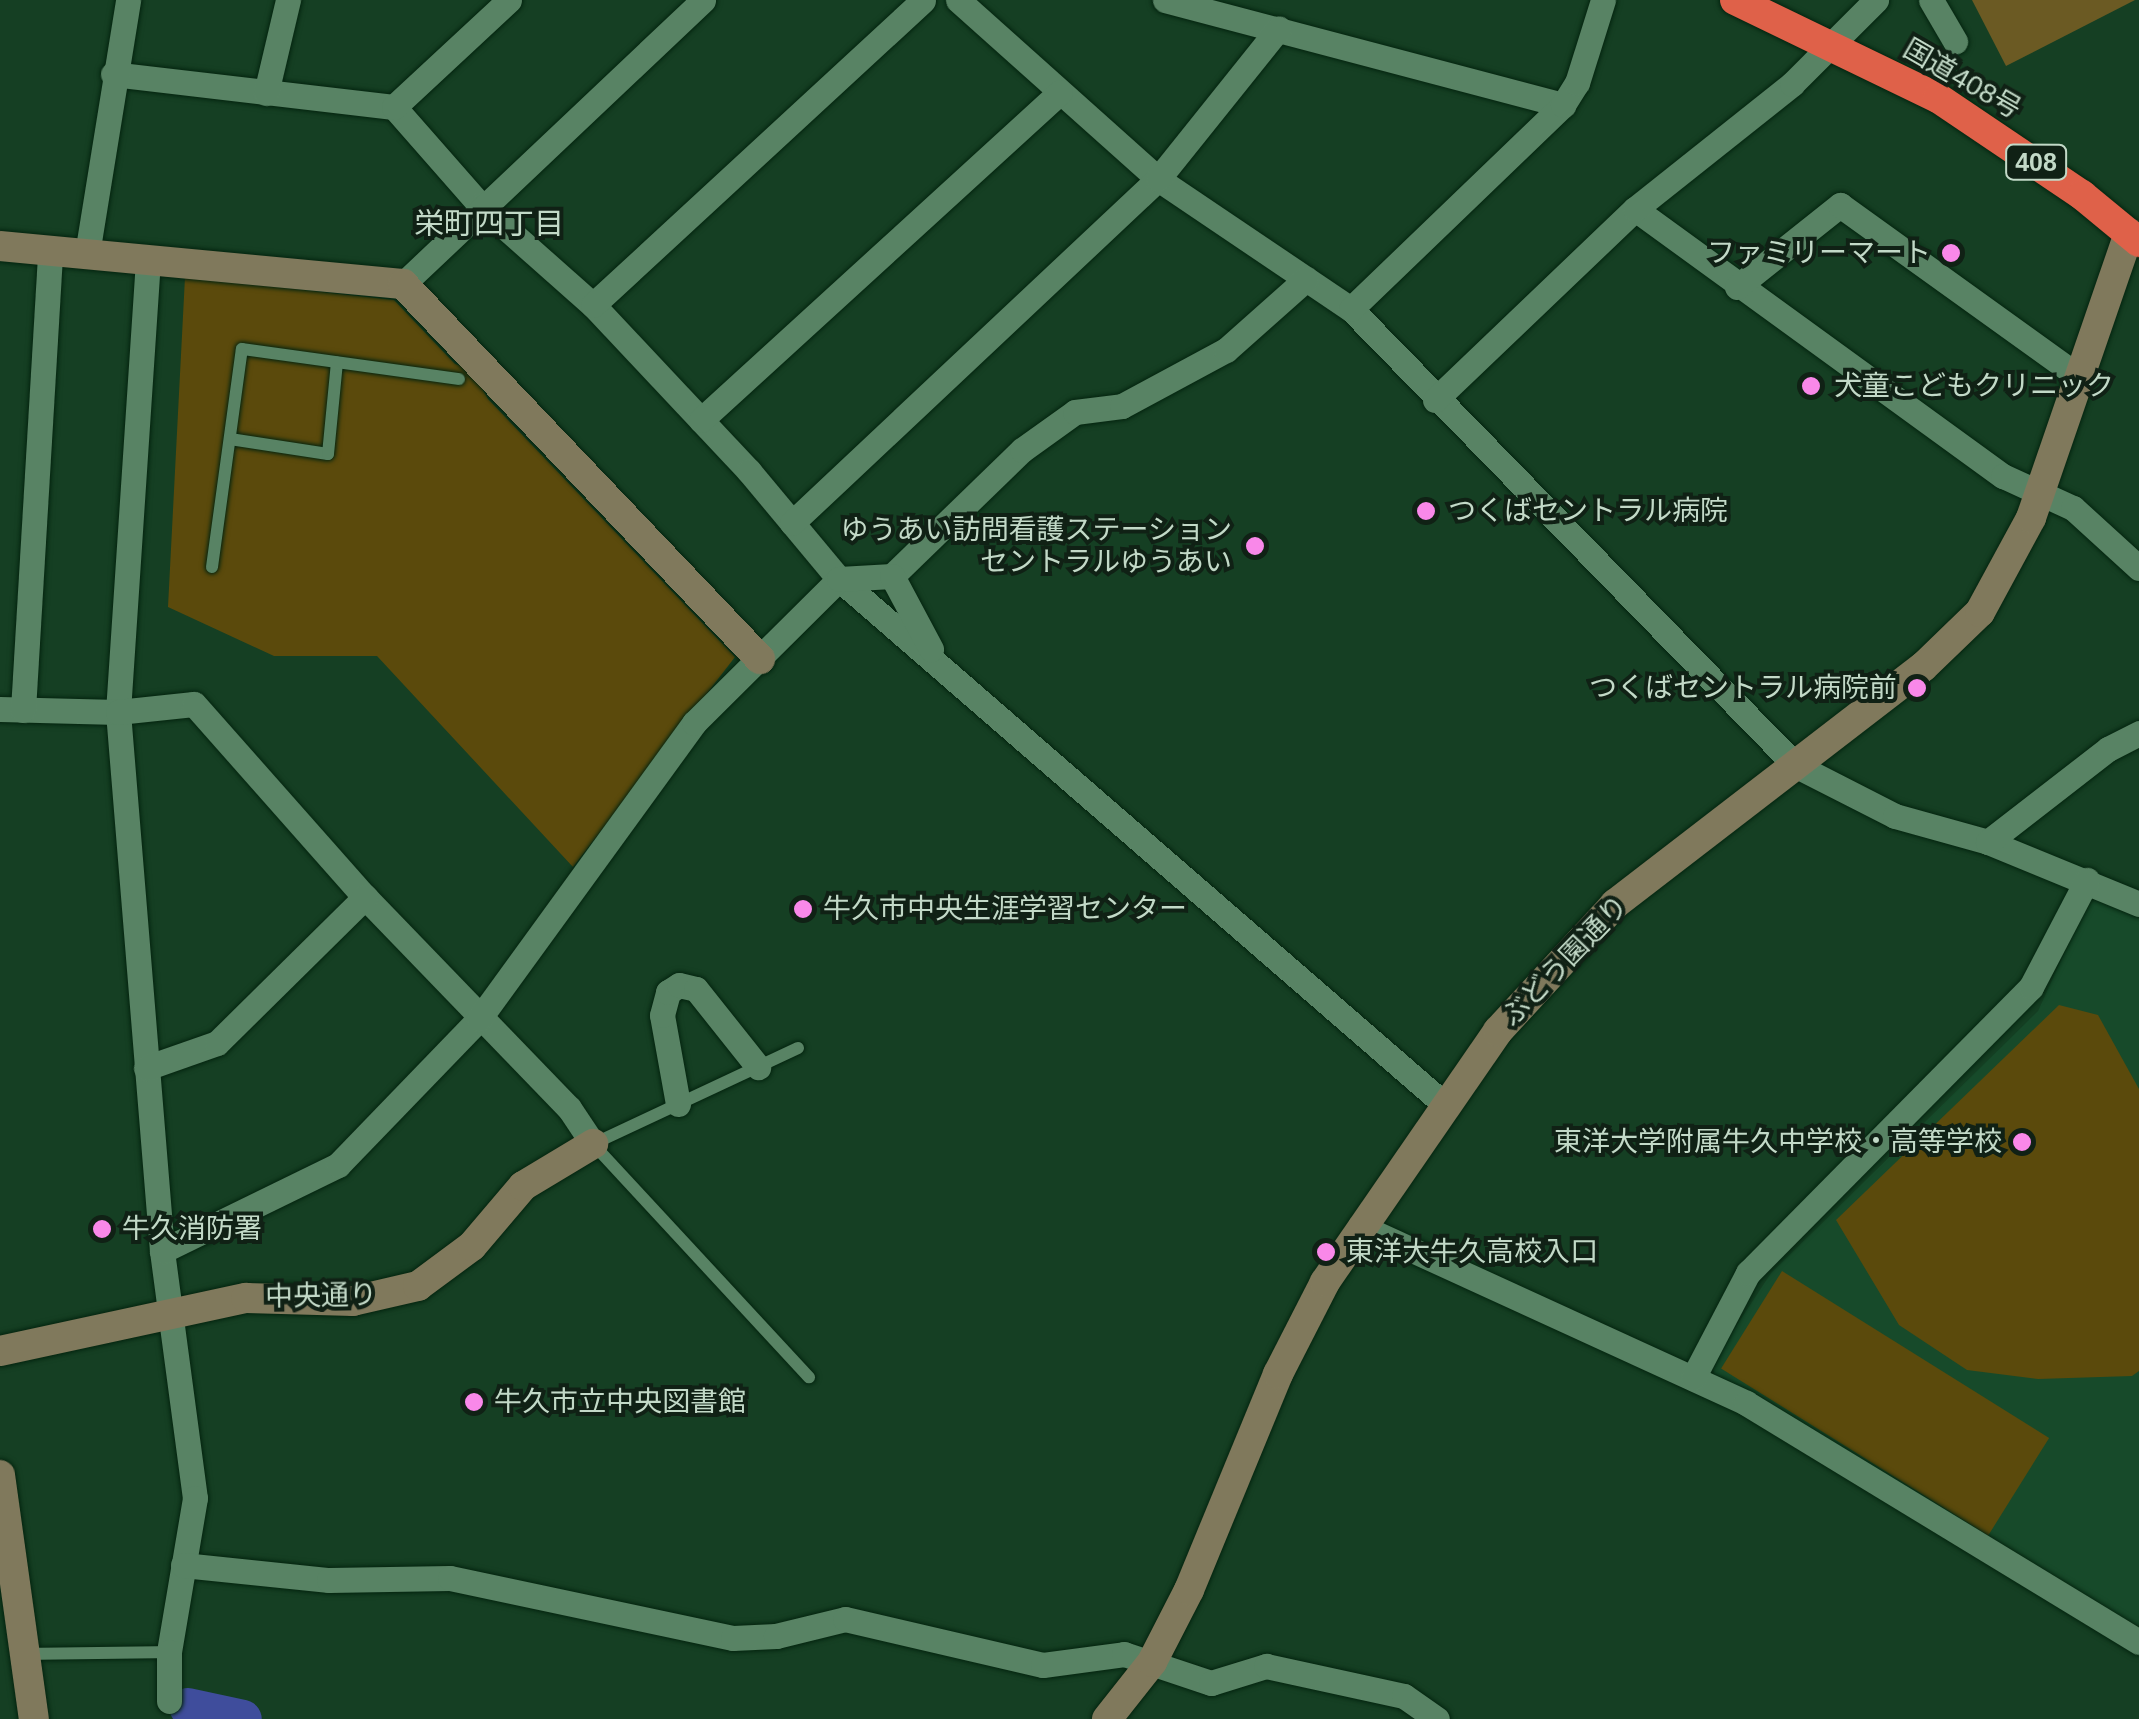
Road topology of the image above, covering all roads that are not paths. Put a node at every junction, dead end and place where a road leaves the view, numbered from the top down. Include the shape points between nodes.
1 (128, 0) edge
2 (288, 0) edge
3 (509, 0) edge
4 (703, 0) edge
5 (924, 0) edge
6 (958, 0) edge
7 (1164, 0) edge
8 (1604, 0) edge
9 (1735, 0) edge
10 (1876, 0) edge
11 (1931, 0) edge
12 (1279, 28) junction
13 (1955, 41) dead end
14 (1833, 44) junction
15 (113, 74) junction
16 (1060, 92) junction
17 (266, 93) junction
18 (1563, 105) junction
19 (394, 107) junction
20 (1158, 179) junction
21 (2139, 204) edge
22 (481, 206) junction
23 (1635, 209) junction
24 (2134, 238) edge
25 (0, 246) edge
26 (50, 250) junction
27 (87, 254) junction
28 (148, 260) junction
29 (1306, 279) junction
30 (403, 284) junction
31 (1737, 287) junction
32 (593, 305) junction
33 (1351, 309) junction
34 (337, 362) junction
35 (2081, 378) junction
36 (458, 379) dead end
37 (1436, 400) junction
38 (701, 420) junction
39 (230, 439) junction
40 (2042, 491) junction
41 (792, 524) junction
42 (212, 567) dead end
43 (2139, 568) edge
44 (892, 576) junction
45 (839, 579) junction
46 (935, 658) junction
47 (760, 659) junction
48 (11, 709) edge
49 (118, 712) junction
50 (2139, 734) edge
51 (1794, 765) junction
52 (1988, 842) junction
53 (2086, 880) junction
54 (365, 896) junction
55 (2139, 904) edge
56 (478, 1019) junction
57 (798, 1048) dead end
58 (758, 1067) junction
59 (146, 1068) junction
60 (678, 1104) junction
61 (1444, 1104) junction
62 (593, 1144) junction
63 (1360, 1226) junction
64 (162, 1250) junction
65 (170, 1311) junction
66 (0, 1351) edge
67 (809, 1378) dead end
68 (1692, 1378) junction
69 (0, 1474) edge
70 (183, 1566) junction
71 (2139, 1642) edge
72 (169, 1652) junction
73 (12, 1654) edge
74 (1152, 1662) junction
75 (169, 1700) dead end
76 (34, 1719) edge
77 (1107, 1719) edge
78 (1437, 1719) edge

1 - 15 street
2 - 17 street
3 - 19 street
4 - 22 street
5 - 32 street
6 - 16 street
7 - 12 street
8 - 18 street via 1577,84
9 - 14 highway, 国道408号 / 408
10 - 14 street
11 - 13 street
12 - 18 street
12 - 20 street
14 - 23 street
14 - 24 highway, 国道408号 / 408 via 1938,98
15 - 17 street
15 - 27 street
16 - 20 street
16 - 38 street
17 - 19 street
18 - 33 street
19 - 22 street
20 - 29 street
20 - 41 street
21 - 24 highway
22 - 30 street
22 - 32 street
23 - 31 street
23 - 37 street
24 - 35 street, ぶどう園通り
25 - 26 street
26 - 27 street
26 - 48 street
27 - 28 street
28 - 30 street
28 - 49 street
29 - 33 street
29 - 44 street via 1226,350 1122,406 1075,412 1022,450
30 - 47 street
31 - 35 street via 1840,206
31 - 40 street via 2004,476
32 - 38 street
33 - 37 street
34 - 36 lane
34 - 39 lane via 242,349
34 - 39 lane via 328,454
35 - 40 street, ぶどう園通り
37 - 51 street
38 - 41 street
39 - 42 lane
40 - 43 street via 2073,508
40 - 51 street, ぶどう園通り via 2017,553 1980,612 1922,667
41 - 45 street
44 - 45 street
44 - 46 street
45 - 46 street
45 - 47 street
46 - 61 street
47 - 56 street via 694,723
48 - 49 street
49 - 54 street via 194,704
49 - 59 street
50 - 52 street via 2108,749
51 - 52 street via 1895,816
51 - 61 street, ぶどう園通り via 1584,932
52 - 53 street
53 - 55 street
53 - 68 street via 2031,988 1748,1272
54 - 56 street
54 - 59 street via 218,1043
56 - 62 street via 569,1108
56 - 64 street via 338,1166
57 - 58 lane
58 - 60 lane
58 - 60 street via 696,990 679,985 668,992 662,1015
59 - 64 street
60 - 62 lane
61 - 63 street, ぶどう園通り
62 - 65 street, 中央通り via 523,1186 472,1246 418,1286 353,1301 280,1295
62 - 67 lane
63 - 68 street
63 - 74 street, ぶどう園通り via 1278,1374
64 - 65 street
65 - 66 street, 中央通り
65 - 70 street via 196,1498
68 - 71 street via 1815,1442
69 - 73 street
70 - 72 street
70 - 74 street via 329,1580 450,1578 733,1638 776,1636 845,1619 1044,1666 1124,1654
72 - 73 lane
72 - 75 street
73 - 76 street
74 - 77 street, ぶどう園通り
74 - 78 street via 1211,1683 1266,1666 1304,1672 1404,1696

